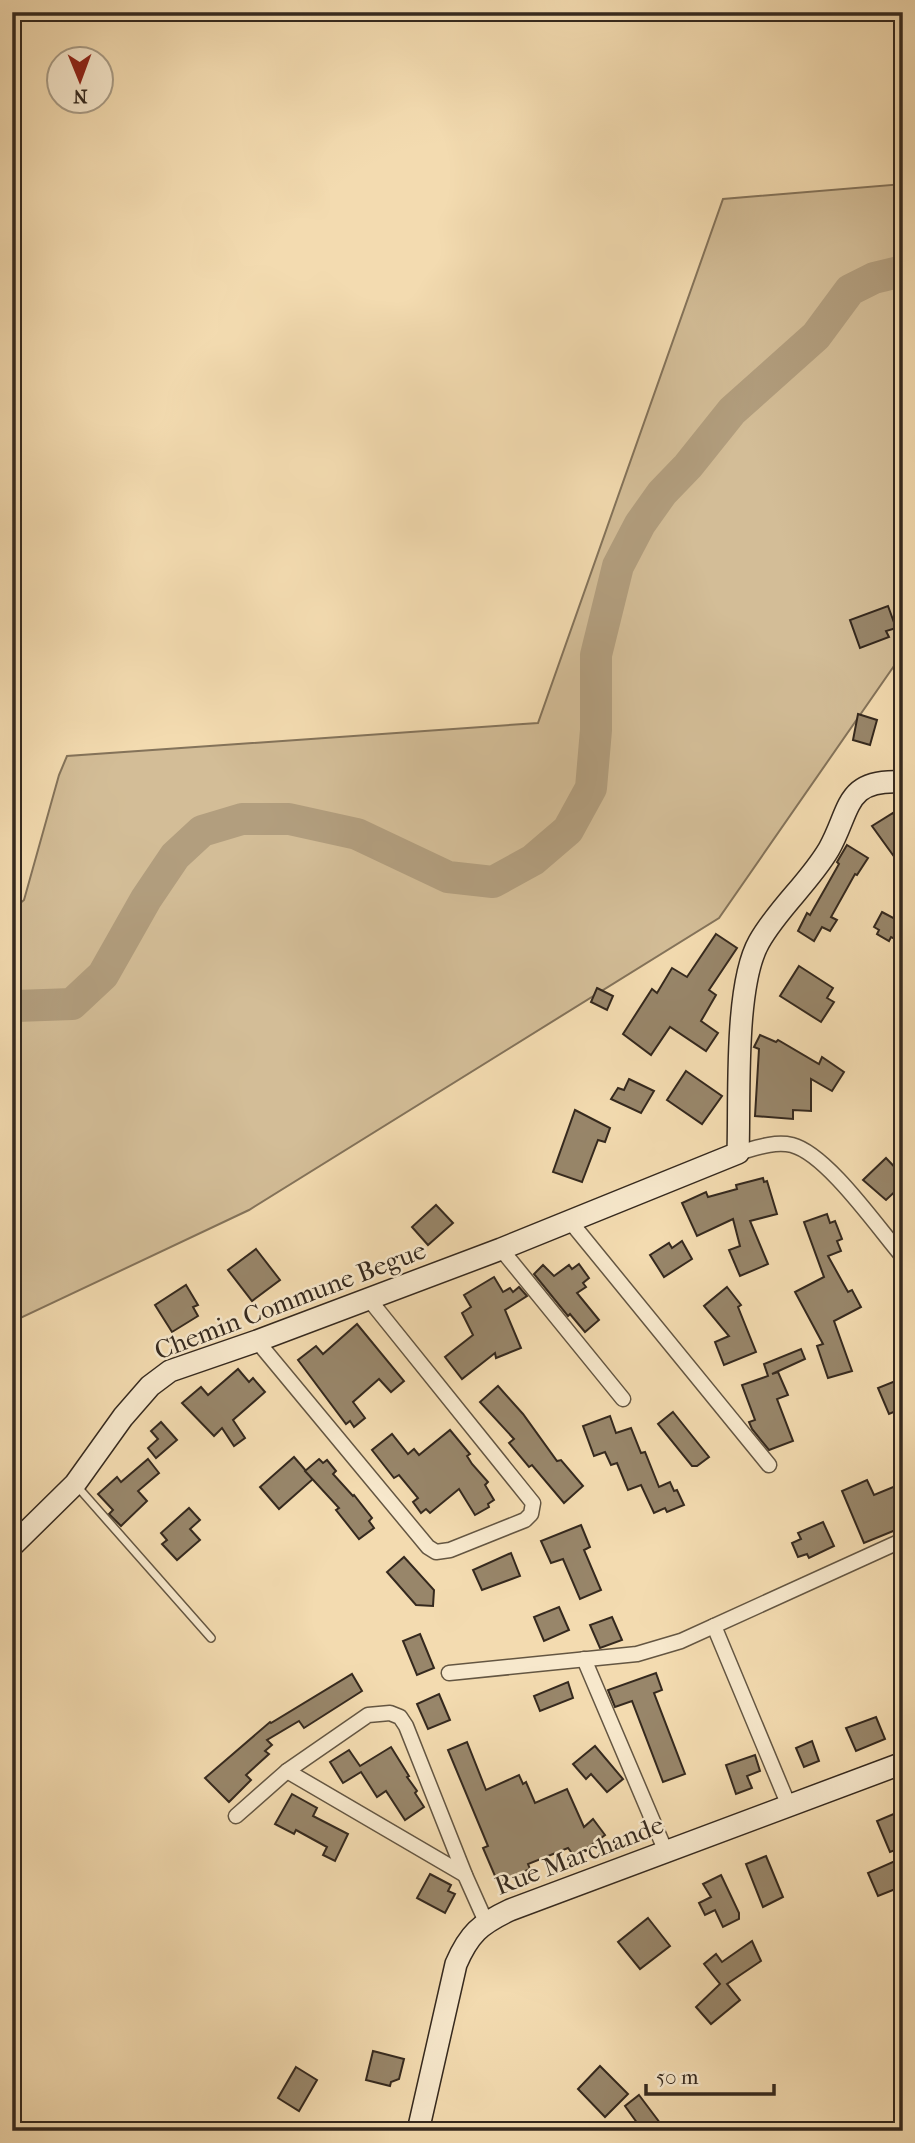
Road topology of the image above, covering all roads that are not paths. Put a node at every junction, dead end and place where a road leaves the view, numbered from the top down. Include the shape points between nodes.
1 (903, 782) edge
2 (738, 1153) junction
3 (569, 1220) junction
4 (501, 1249) junction
5 (903, 1256) edge
6 (368, 1298) junction
7 (257, 1341) junction
8 (623, 1399) dead end
9 (769, 1465) dead end
10 (75, 1484) junction
11 (903, 1540) edge
12 (12, 1546) edge
13 (714, 1626) junction
14 (211, 1638) dead end
15 (584, 1659) junction
16 (449, 1673) dead end
17 (903, 1763) edge
18 (287, 1771) junction
19 (789, 1806) junction
20 (236, 1816) dead end
21 (666, 1852) junction
22 (465, 1875) junction
23 (486, 1922) junction
24 (418, 2131) edge

1 - 2 street via 874,785 849,801 830,847 757,946 742,1016
2 - 3 street, Chemin Commune Begue
2 - 5 street via 768,1144 791,1145 812,1154
3 - 4 street, Chemin Commune Begue
3 - 9 street
4 - 6 street, Chemin Commune Begue
4 - 8 street
6 - 7 street, Chemin Commune Begue
6 - 7 street via 533,1503 525,1520 450,1550 428,1548
7 - 10 street, Chemin Commune Begue via 170,1371 150,1386
10 - 12 street, Chemin Commune Begue
10 - 14 lane
11 - 13 street
13 - 15 street via 659,1649
13 - 19 street
15 - 16 street
15 - 21 street
17 - 19 street, Rue Marchande
18 - 20 street
18 - 22 street
18 - 22 street via 368,1715 400,1717
19 - 21 street, Rue Marchande
21 - 23 street, Rue Marchande
22 - 23 street
23 - 24 street, Rue Marchande via 464,1945 456,1964

